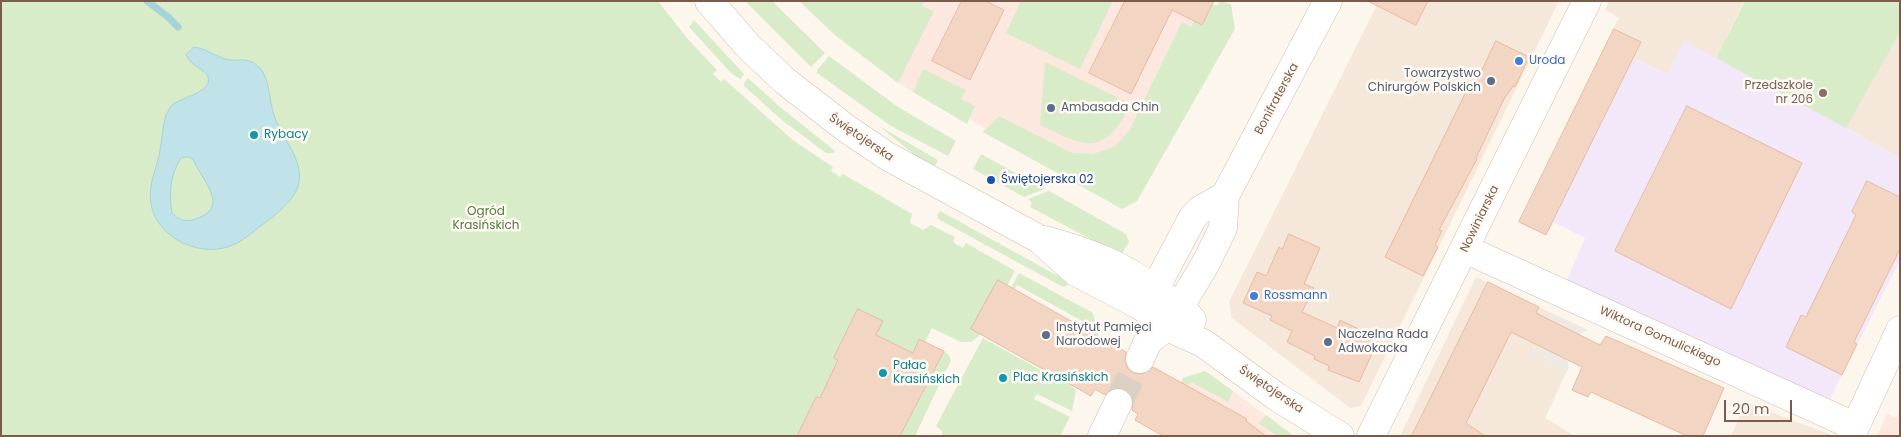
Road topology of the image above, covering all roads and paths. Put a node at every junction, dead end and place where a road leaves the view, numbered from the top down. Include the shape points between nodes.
1 (709, 1) edge
2 (1328, 1) edge
3 (1587, 1) edge
4 (1226, 196) junction
5 (1465, 249) junction
6 (1151, 300) junction
7 (1900, 330) edge
8 (1159, 334) junction
9 (1118, 402) tunnel mouth
10 (1852, 431) edge
11 (1102, 436) edge
12 (1340, 436) edge
13 (1371, 436) edge

1 - 6 street, Świętojerska via 785,82 839,124 887,156 1039,239 1106,259
2 - 4 street, Bonifraterska
3 - 5 street, Nowiniarska
4 - 6 street via 1193,217
4 - 8 street, Bonifraterska via 1220,236
5 - 10 street, Wiktora Gomulickiego
5 - 13 street, Nowiniarska
6 - 8 street
6 - 8 street, Świętojerska
7 - 10 street
8 - 12 street, Świętojerska via 1193,321 1203,343 1277,397
9 - 11 street

